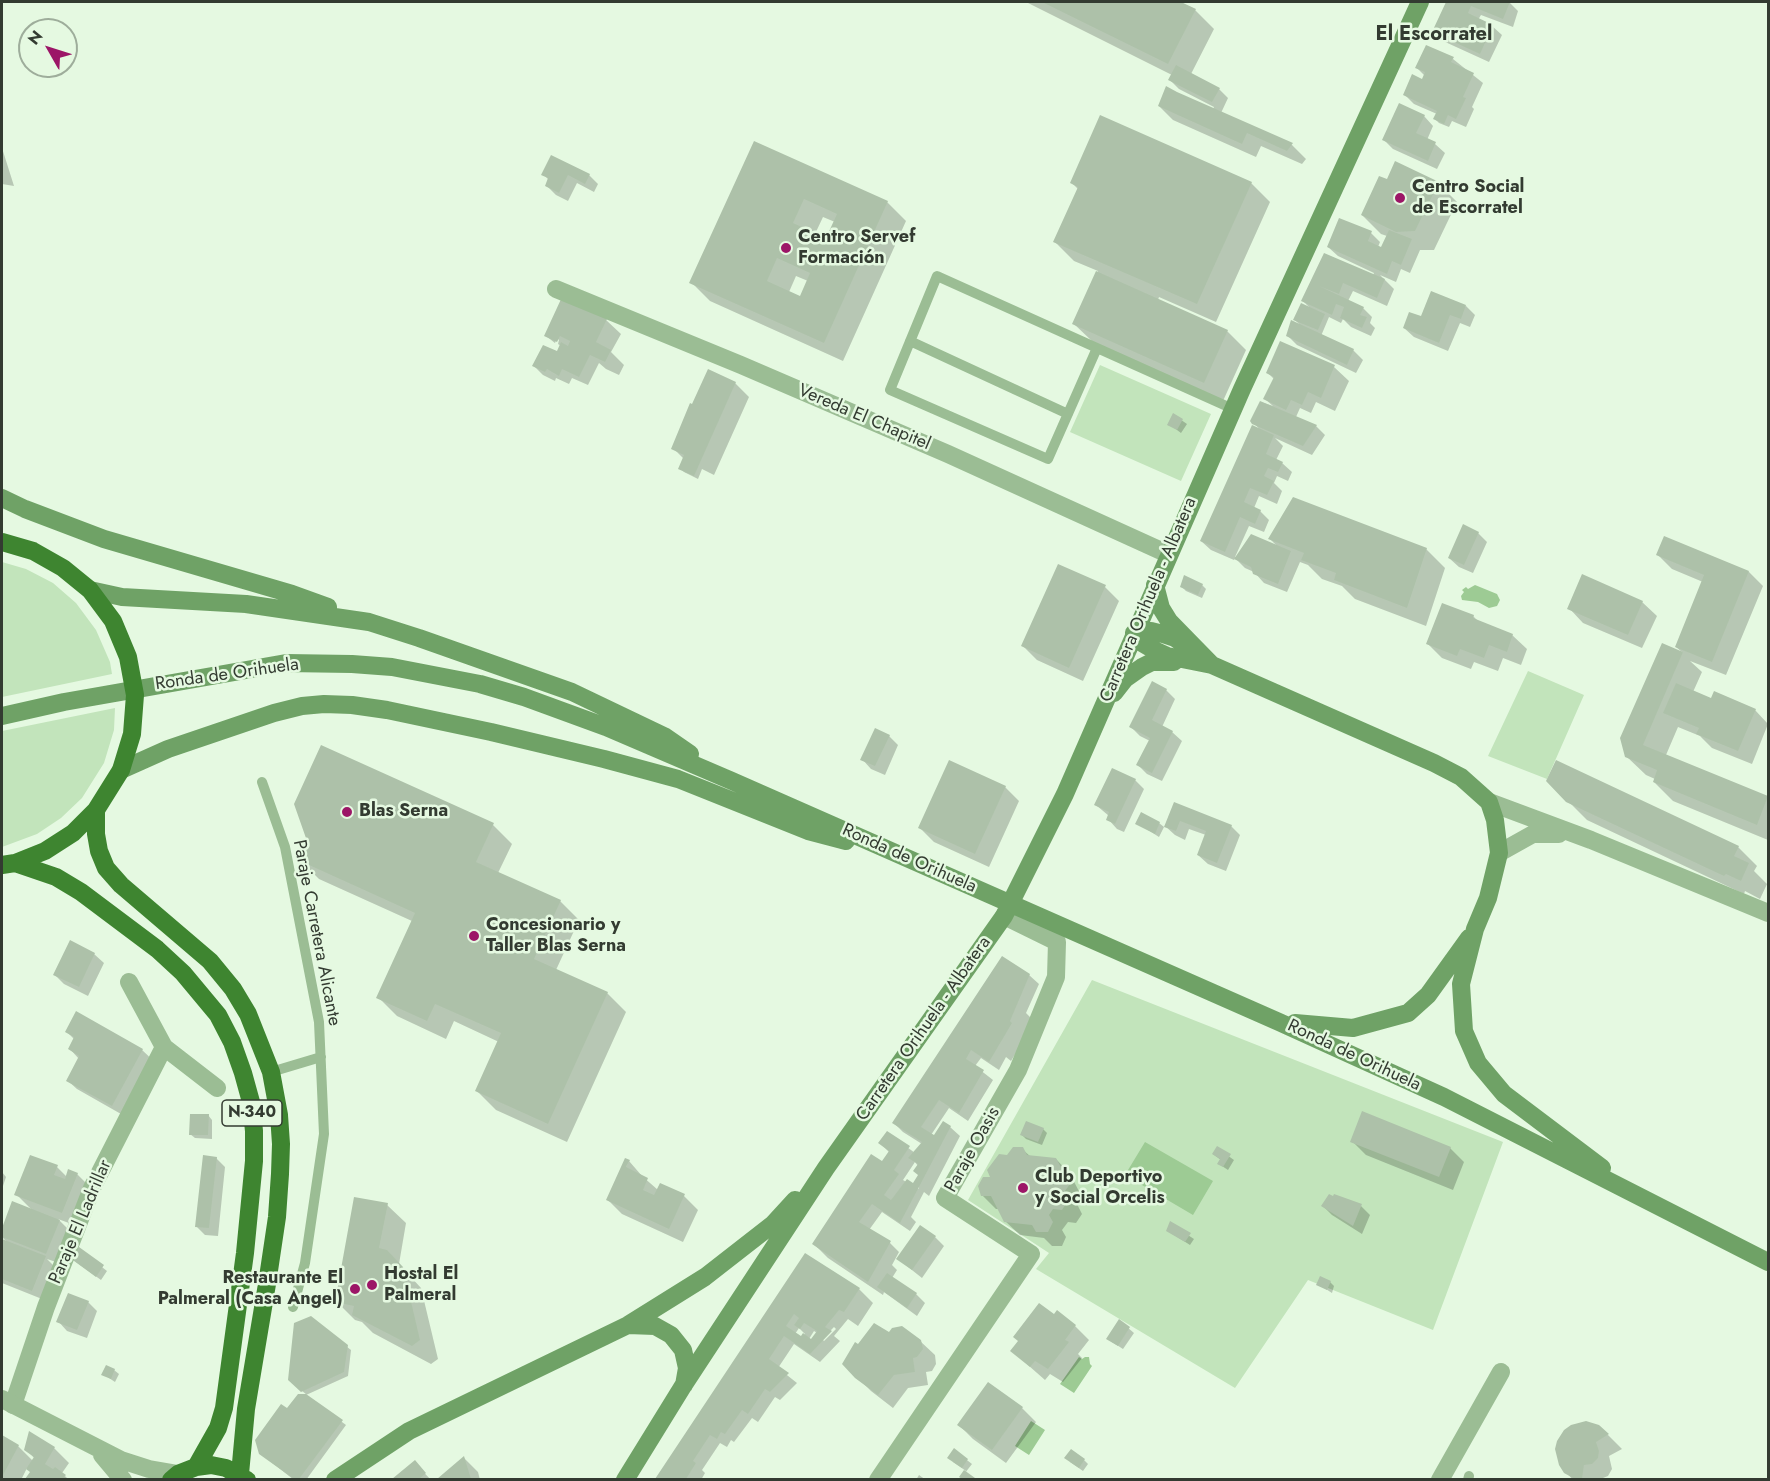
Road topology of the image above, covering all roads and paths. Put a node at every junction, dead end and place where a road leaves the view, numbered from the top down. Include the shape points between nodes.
1 (1420, 2) edge
2 (556, 290) dead end
3 (910, 341) junction
4 (1097, 348) junction
5 (1233, 409) junction
6 (1068, 414) junction
7 (2, 498) edge
8 (2, 542) edge
9 (1168, 554) junction
10 (1155, 585) junction
11 (90, 590) junction
12 (369, 622) junction
13 (1134, 633) junction
14 (1212, 665) junction
15 (1102, 708) junction
16 (2, 716) edge
17 (120, 770) junction
18 (732, 781) junction
19 (262, 782) dead end
20 (1489, 802) junction
21 (96, 810) junction
22 (1570, 833) junction
23 (1499, 853) junction
24 (903, 856) junction
25 (8, 864) edge
26 (1768, 913) edge
27 (1004, 916) junction
28 (1475, 929) junction
29 (129, 982) dead end
30 (1279, 1022) junction
31 (164, 1047) junction
32 (321, 1057) junction
33 (271, 1072) junction
34 (217, 1088) dead end
35 (826, 1168) junction
36 (1640, 1196) junction
37 (1768, 1262) edge
38 (293, 1307) dead end
39 (628, 1325) junction
40 (1502, 1372) dead end
41 (683, 1386) junction
42 (7, 1402) edge
43 (94, 1448) junction
44 (196, 1467) junction
45 (175, 1477) edge
46 (243, 1477) edge
47 (123, 1479) edge
48 (335, 1479) edge
49 (625, 1479) edge
50 (878, 1479) edge
51 (1440, 1479) edge

1 - 5 main road, Carretera Orihuela - Albatera
2 - 9 street, Vereda El Chapitel via 741,365
3 - 4 lane via 937,276
3 - 6 lane
3 - 6 lane via 890,390 1048,459
4 - 5 lane
4 - 6 lane
5 - 9 main road, Carretera Orihuela - Albatera
7 - 12 main road via 104,539 292,594
8 - 11 highway, N-340 via 33,551
9 - 10 main road, Carretera Orihuela - Albatera
10 - 13 main road, Carretera Orihuela - Albatera
10 - 14 main road via 1169,621
11 - 12 main road via 122,597 246,604
11 - 17 highway, N-340 via 113,621 128,657 135,695 132,734
12 - 18 main road via 572,692 664,736
13 - 14 main road via 1175,638
13 - 15 main road, Carretera Orihuela - Albatera
14 - 15 main road via 1152,662 1132,672
14 - 20 main road via 1443,768 1461,777
15 - 27 main road, Carretera Orihuela - Albatera
16 - 18 main road, Ronda de Orihuela via 286,663 392,667 480,684 565,711
17 - 21 highway, N-340
17 - 24 main road via 168,749 274,713 302,706 352,705 491,732 667,777 808,831
18 - 24 main road, Ronda de Orihuela
19 - 32 lane, Paraje Carretera Alicante via 285,847 319,1022
20 - 22 street
20 - 23 main road
21 - 25 highway, N-340 via 73,833 45,851
21 - 33 highway, N-340 via 96,834 106,868 210,961 248,1014
22 - 23 street via 1533,834
22 - 26 street
23 - 28 main road via 1488,898
24 - 30 main road, Ronda de Orihuela
25 - 44 highway, N-340 via 56,877 166,957 218,1015 243,1073 254,1131 245,1254 224,1408 218,1428
27 - 35 main road, Carretera Orihuela - Albatera
27 - 50 street, Paraje Oasis via 1058,942 1056,977 1018,1070 945,1198 1030,1254
28 - 30 main road via 1428,995 1408,1013 1353,1028
28 - 36 main road via 1461,984 1464,1031 1478,1063 1504,1094
29 - 31 street
30 - 36 main road, Ronda de Orihuela via 1444,1097
31 - 34 street
31 - 42 street, Paraje El Ladrillar via 92,1188
32 - 33 lane
32 - 38 lane, Paraje Carretera Alicante via 324,1134 305,1263
33 - 46 highway, N-340 via 281,1144 277,1217 246,1409
35 - 39 main road via 773,1224 705,1277
35 - 41 main road
36 - 37 main road, Ronda de Orihuela
39 - 41 main road via 655,1326 671,1335 685,1359
39 - 48 main road via 409,1431
40 - 51 street
41 - 49 main road
42 - 43 street
43 - 45 street
43 - 47 street
44 - 45 highway, N-340
44 - 46 highway, N-340 via 226,1468

